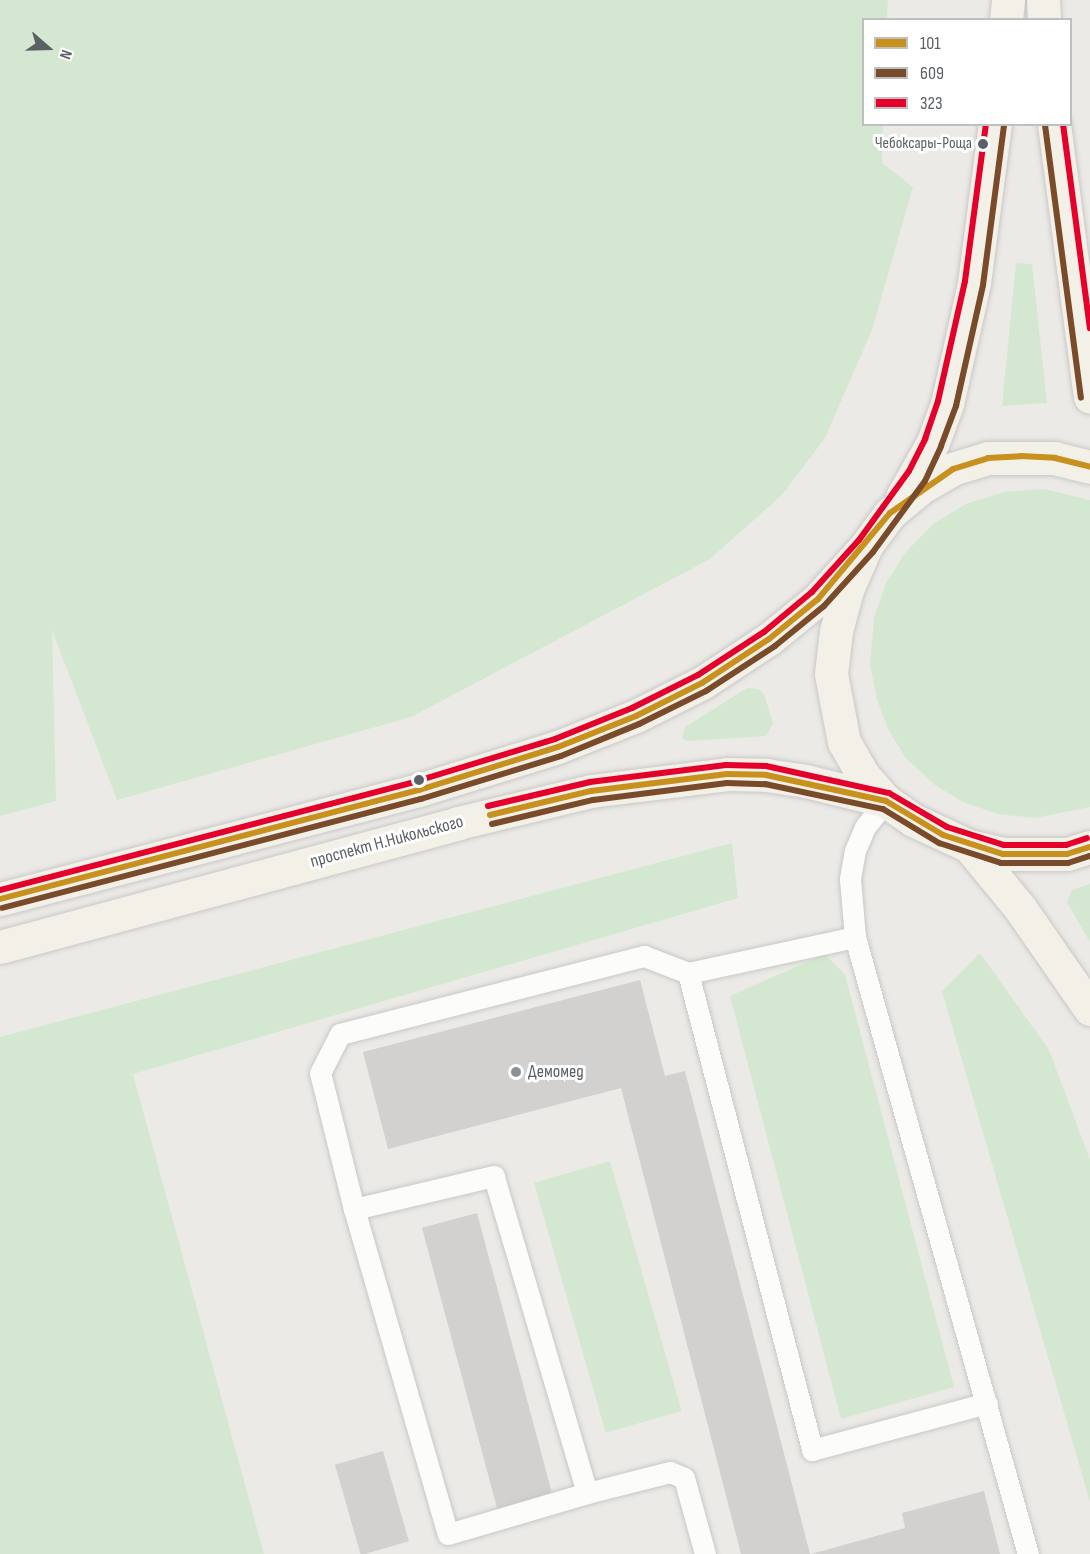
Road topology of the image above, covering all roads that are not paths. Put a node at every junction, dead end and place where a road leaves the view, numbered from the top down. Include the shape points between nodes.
1 (1008, 0) edge
2 (1043, 0) edge
3 (1006, 18) edge
4 (1044, 18) edge
5 (995, 126) edge
6 (1054, 126) edge
7 (1090, 397) edge
8 (1090, 467) edge
9 (890, 513) junction
10 (866, 546) junction
11 (886, 801) junction
12 (969, 846) junction
13 (1090, 847) edge
14 (0, 899) edge
15 (855, 937) junction
16 (0, 947) edge
17 (688, 973) junction
18 (1090, 1010) edge
19 (354, 1209) junction
20 (987, 1403) junction
21 (587, 1493) junction
22 (705, 1554) edge
23 (1028, 1554) edge

1 - 3 main road
2 - 4 main road
5 - 9 main road via 974,283 947,404 916,476
6 - 7 main road
8 - 9 main road via 1055,458 988,458 953,469
9 - 10 main road
10 - 11 main road via 844,600 831,674 844,742 863,775
10 - 14 main road via 818,599 769,639 702,683 636,716 558,747 419,790
11 - 12 main road via 913,820
11 - 15 lane via 865,827 855,850 850,879
11 - 16 main road, проспект Н.Никольского via 766,775 727,774 591,791 458,823
12 - 13 main road via 1033,857
12 - 18 main road via 1020,908
15 - 17 lane
15 - 20 lane
17 - 19 lane via 644,956 340,1034 320,1073
17 - 20 lane via 812,1450
19 - 21 lane via 494,1176
19 - 21 lane via 448,1534
20 - 23 lane
21 - 22 lane via 670,1472 684,1478

